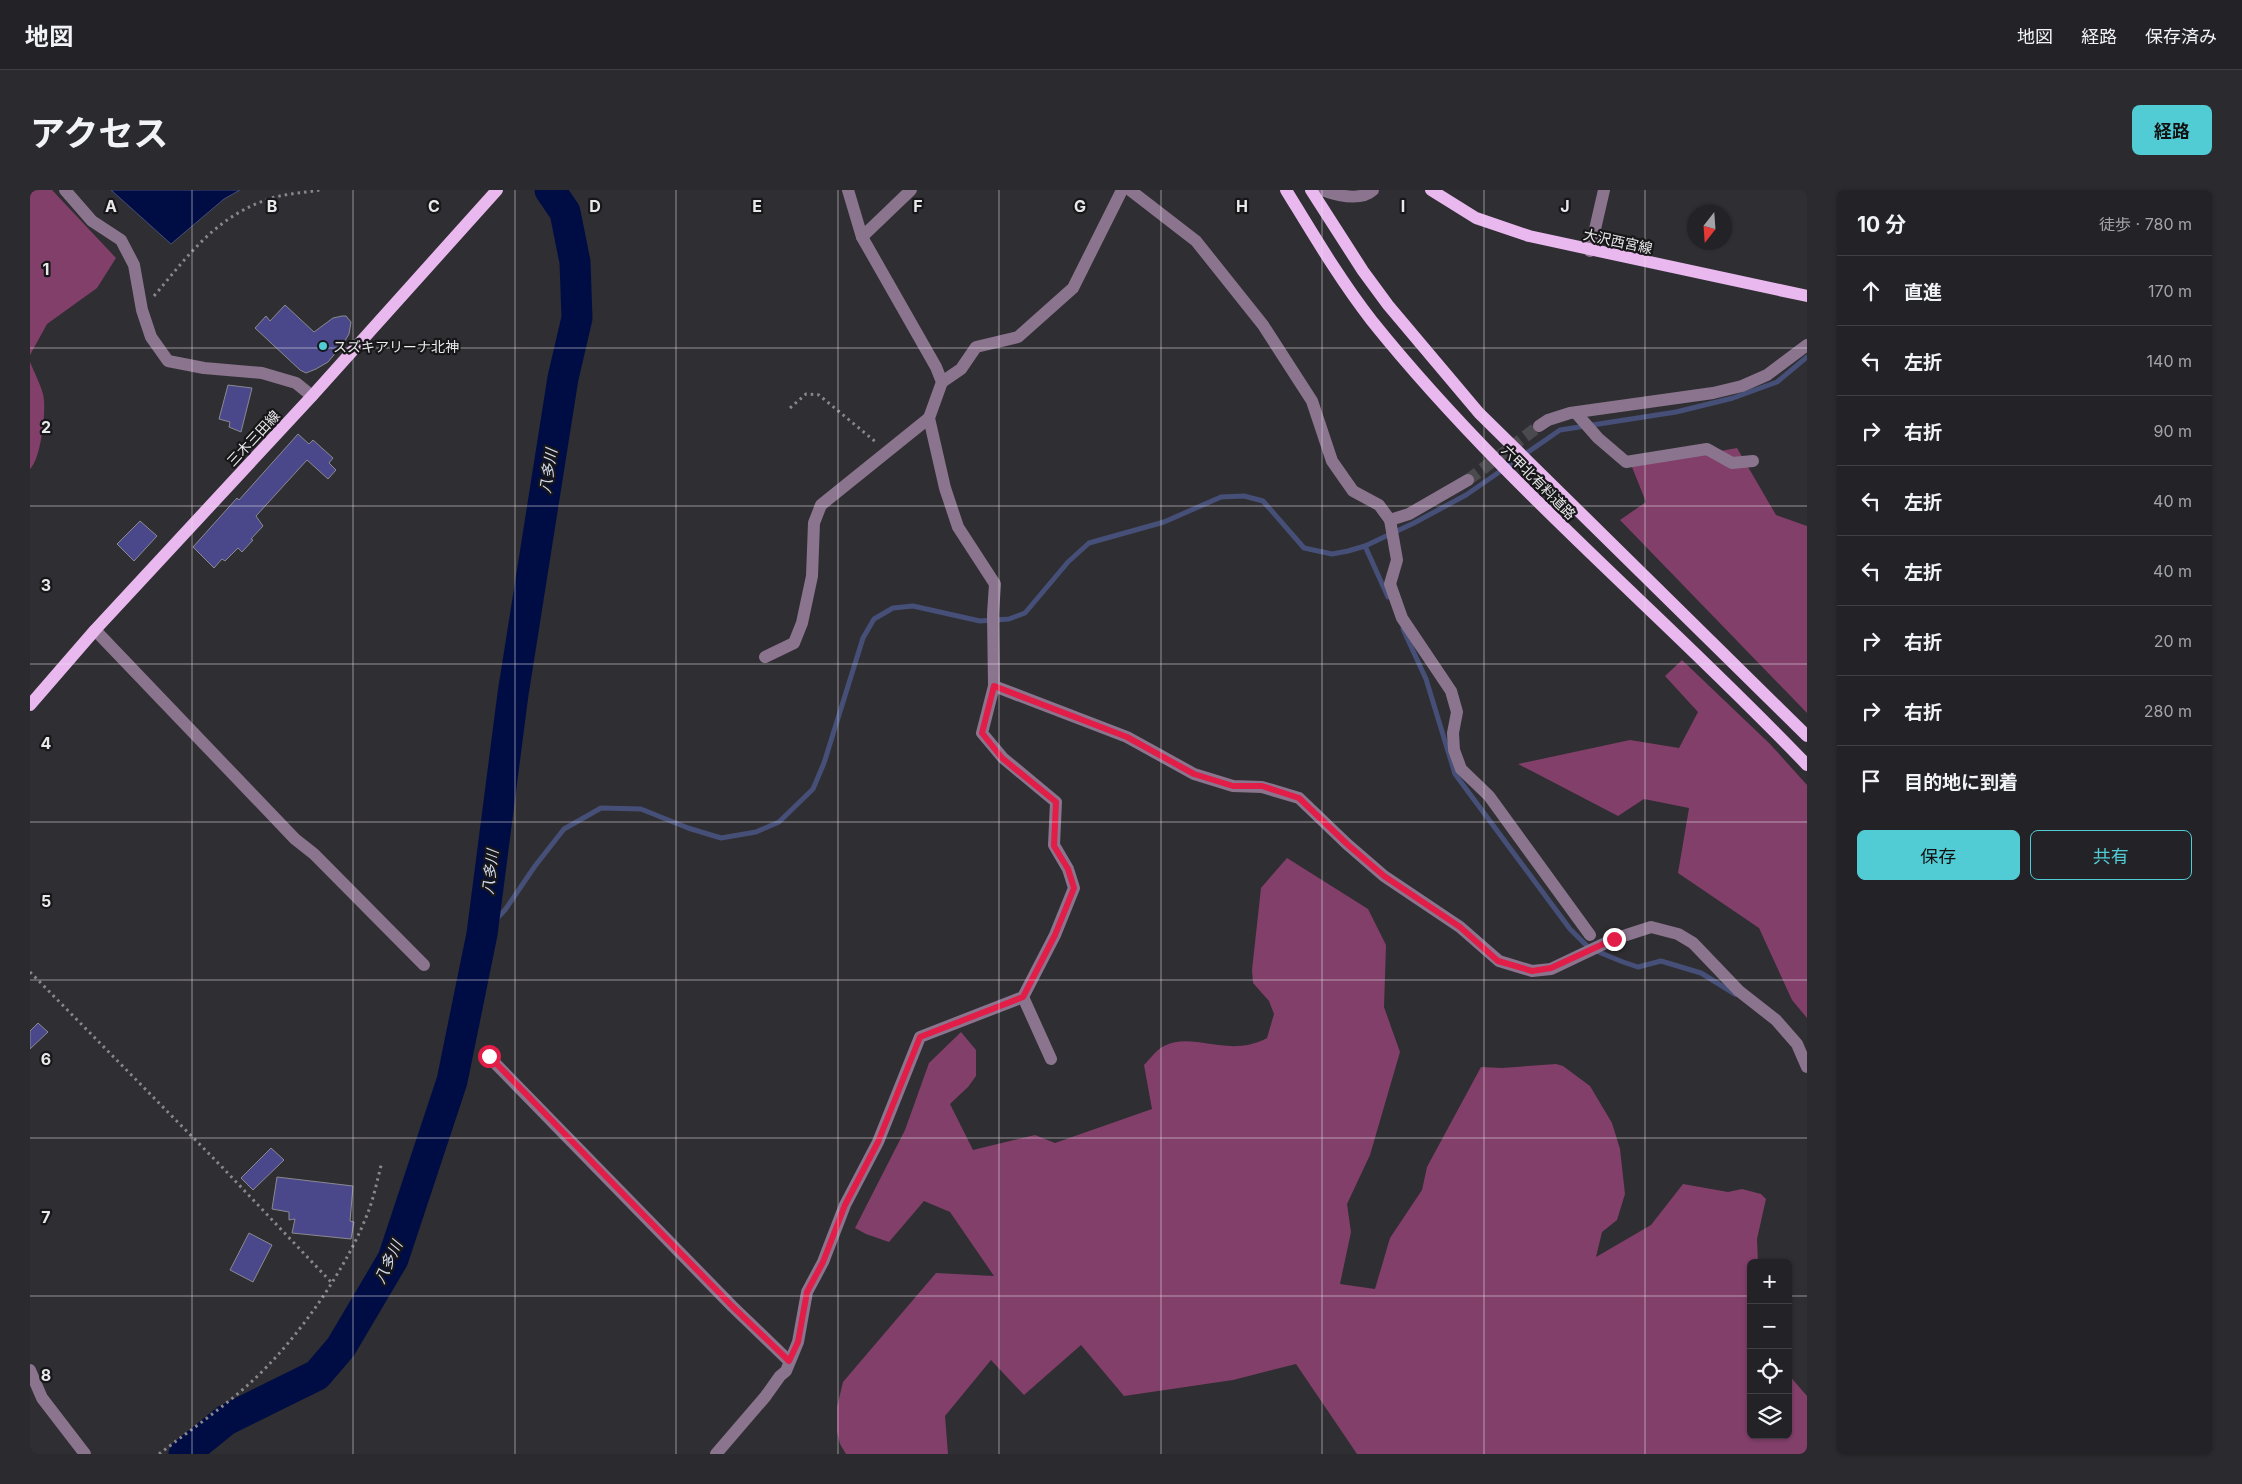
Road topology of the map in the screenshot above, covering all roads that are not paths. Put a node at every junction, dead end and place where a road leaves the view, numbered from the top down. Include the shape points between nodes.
1 (65, 190) edge
2 (497, 190) edge
3 (848, 190) edge
4 (911, 190) edge
5 (1122, 190) edge
6 (1130, 190) edge
7 (1286, 190) edge
8 (1310, 190) edge
9 (1322, 190) edge
10 (1373, 190) edge
11 (1431, 190) edge
12 (1604, 190) edge
13 (862, 237) junction
14 (1590, 251) junction
15 (1807, 296) edge
16 (1807, 345) edge
17 (942, 382) junction
18 (312, 396) junction
19 (1577, 414) junction
20 (929, 418) junction
21 (1539, 426) tunnel mouth
22 (1753, 461) dead end
23 (1468, 480) tunnel mouth
24 (1390, 521) junction
25 (95, 630) junction
26 (765, 657) dead end
27 (994, 686) junction
28 (30, 705) edge
29 (1807, 736) edge
30 (1807, 765) edge
31 (1590, 936) dead end
32 (424, 965) dead end
33 (1023, 997) junction
34 (489, 1056) dead end
35 (1051, 1059) dead end
36 (1807, 1067) edge
37 (789, 1361) junction
38 (30, 1370) edge
39 (85, 1454) edge
40 (716, 1454) edge

1 - 18 street via 92,221 121,240 134,265 142,310 151,337 168,361 262,373 296,383
2 - 18 main road, 三木三田線
3 - 13 street
4 - 13 street
5 - 17 street via 1073,288 1018,337 976,347 961,369
6 - 24 street via 1196,240 1263,326 1312,401 1332,461 1353,491 1379,506
7 - 30 main road, 六甲北有料道路 via 1327,257 1371,319 1419,376 1496,460 1744,699
8 - 29 main road, 六甲北有料道路 via 1388,305 1472,405
9 - 10 street via 1352,196
11 - 14 main road, 大沢西宮線 via 1476,218 1529,236
12 - 14 street
13 - 17 street
14 - 15 main road, 大沢西宮線
16 - 19 street via 1767,375 1742,386
17 - 20 street
18 - 25 main road, 三木三田線
19 - 21 street via 1548,420
19 - 22 street via 1626,462 1707,449 1732,463
20 - 26 street via 821,505 814,523 812,576 802,623 794,643
20 - 27 street via 958,527 995,584 992,614
23 - 24 street via 1410,514
24 - 31 street via 1398,560 1390,584 1402,618 1451,691 1457,712 1454,750 1461,769 1489,796
25 - 28 main road, 三木三田線
25 - 32 street via 296,839
27 - 33 street via 982,733 1002,758 1056,802 1054,846 1068,869 1074,888 1055,935
27 - 36 street via 1127,737 1194,774 1233,786 1262,786 1299,798 1384,876 1460,927 1498,961 1532,971 1551,968 1614,939 1651,927 1678,934 1693,943 1738,991 1776,1020 1798,1044
33 - 35 street
33 - 37 street via 920,1037 878,1142 845,1205 823,1262 807,1292 798,1342
34 - 37 street
37 - 40 street via 786,1371
38 - 39 street via 42,1398

